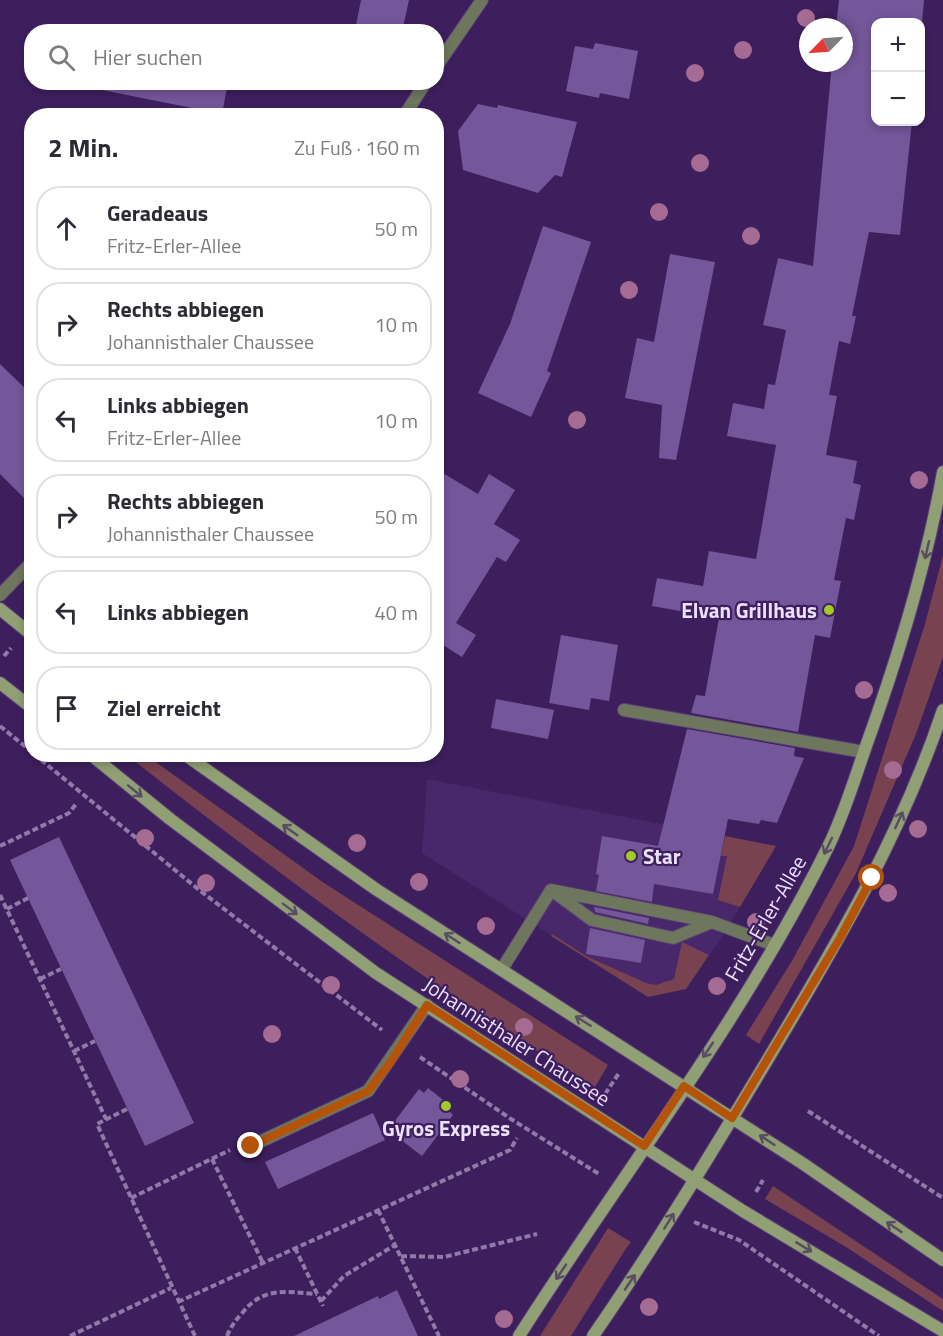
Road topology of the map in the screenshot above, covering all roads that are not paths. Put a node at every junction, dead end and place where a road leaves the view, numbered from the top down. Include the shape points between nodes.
1 (482, 0) edge
2 (444, 55) edge
3 (421, 90) edge
4 (409, 108) edge
5 (943, 472) edge
6 (24, 570) edge
7 (0, 595) edge
8 (0, 609) edge
9 (24, 628) edge
10 (0, 683) edge
11 (24, 702) edge
12 (624, 710) dead end
13 (943, 710) edge
14 (864, 752) junction
15 (100, 762) edge
16 (195, 762) edge
17 (551, 890) junction
18 (712, 922) junction
19 (774, 945) junction
20 (502, 969) junction
21 (427, 1005) junction
22 (684, 1086) junction
23 (732, 1118) junction
24 (251, 1146) road end
25 (644, 1146) junction
26 (695, 1179) junction
27 (943, 1260) edge
28 (943, 1331) edge
29 (519, 1336) edge
30 (593, 1336) edge

1 - 2 street
3 - 4 street
5 -> 14 main road, Fritz-Erler-Allee via 922,574
6 - 7 street
8 - 9 main road
10 - 11 main road
12 - 14 street
23 -> 13 main road via 862,898 903,812
14 -> 19 main road, Fritz-Erler-Allee via 830,843
15 -> 21 main road, Johannisthaler Chaussee via 312,926
20 -> 16 main road via 377,890
17 - 18 street
17 - 18 street via 592,920 673,938
17 - 20 street
18 - 19 street
19 -> 22 main road, Fritz-Erler-Allee
22 -> 20 main road
21 - 24 street via 368,1091
21 - 25 main road, Johannisthaler Chaussee
22 - 23 main road
22 - 25 main road, Fritz-Erler-Allee
23 - 26 main road
27 -> 23 main road
25 - 26 main road, Johannisthaler Chaussee
25 -> 29 main road, Fritz-Erler-Allee
26 -> 28 main road, Johannisthaler Chaussee
30 -> 26 main road

